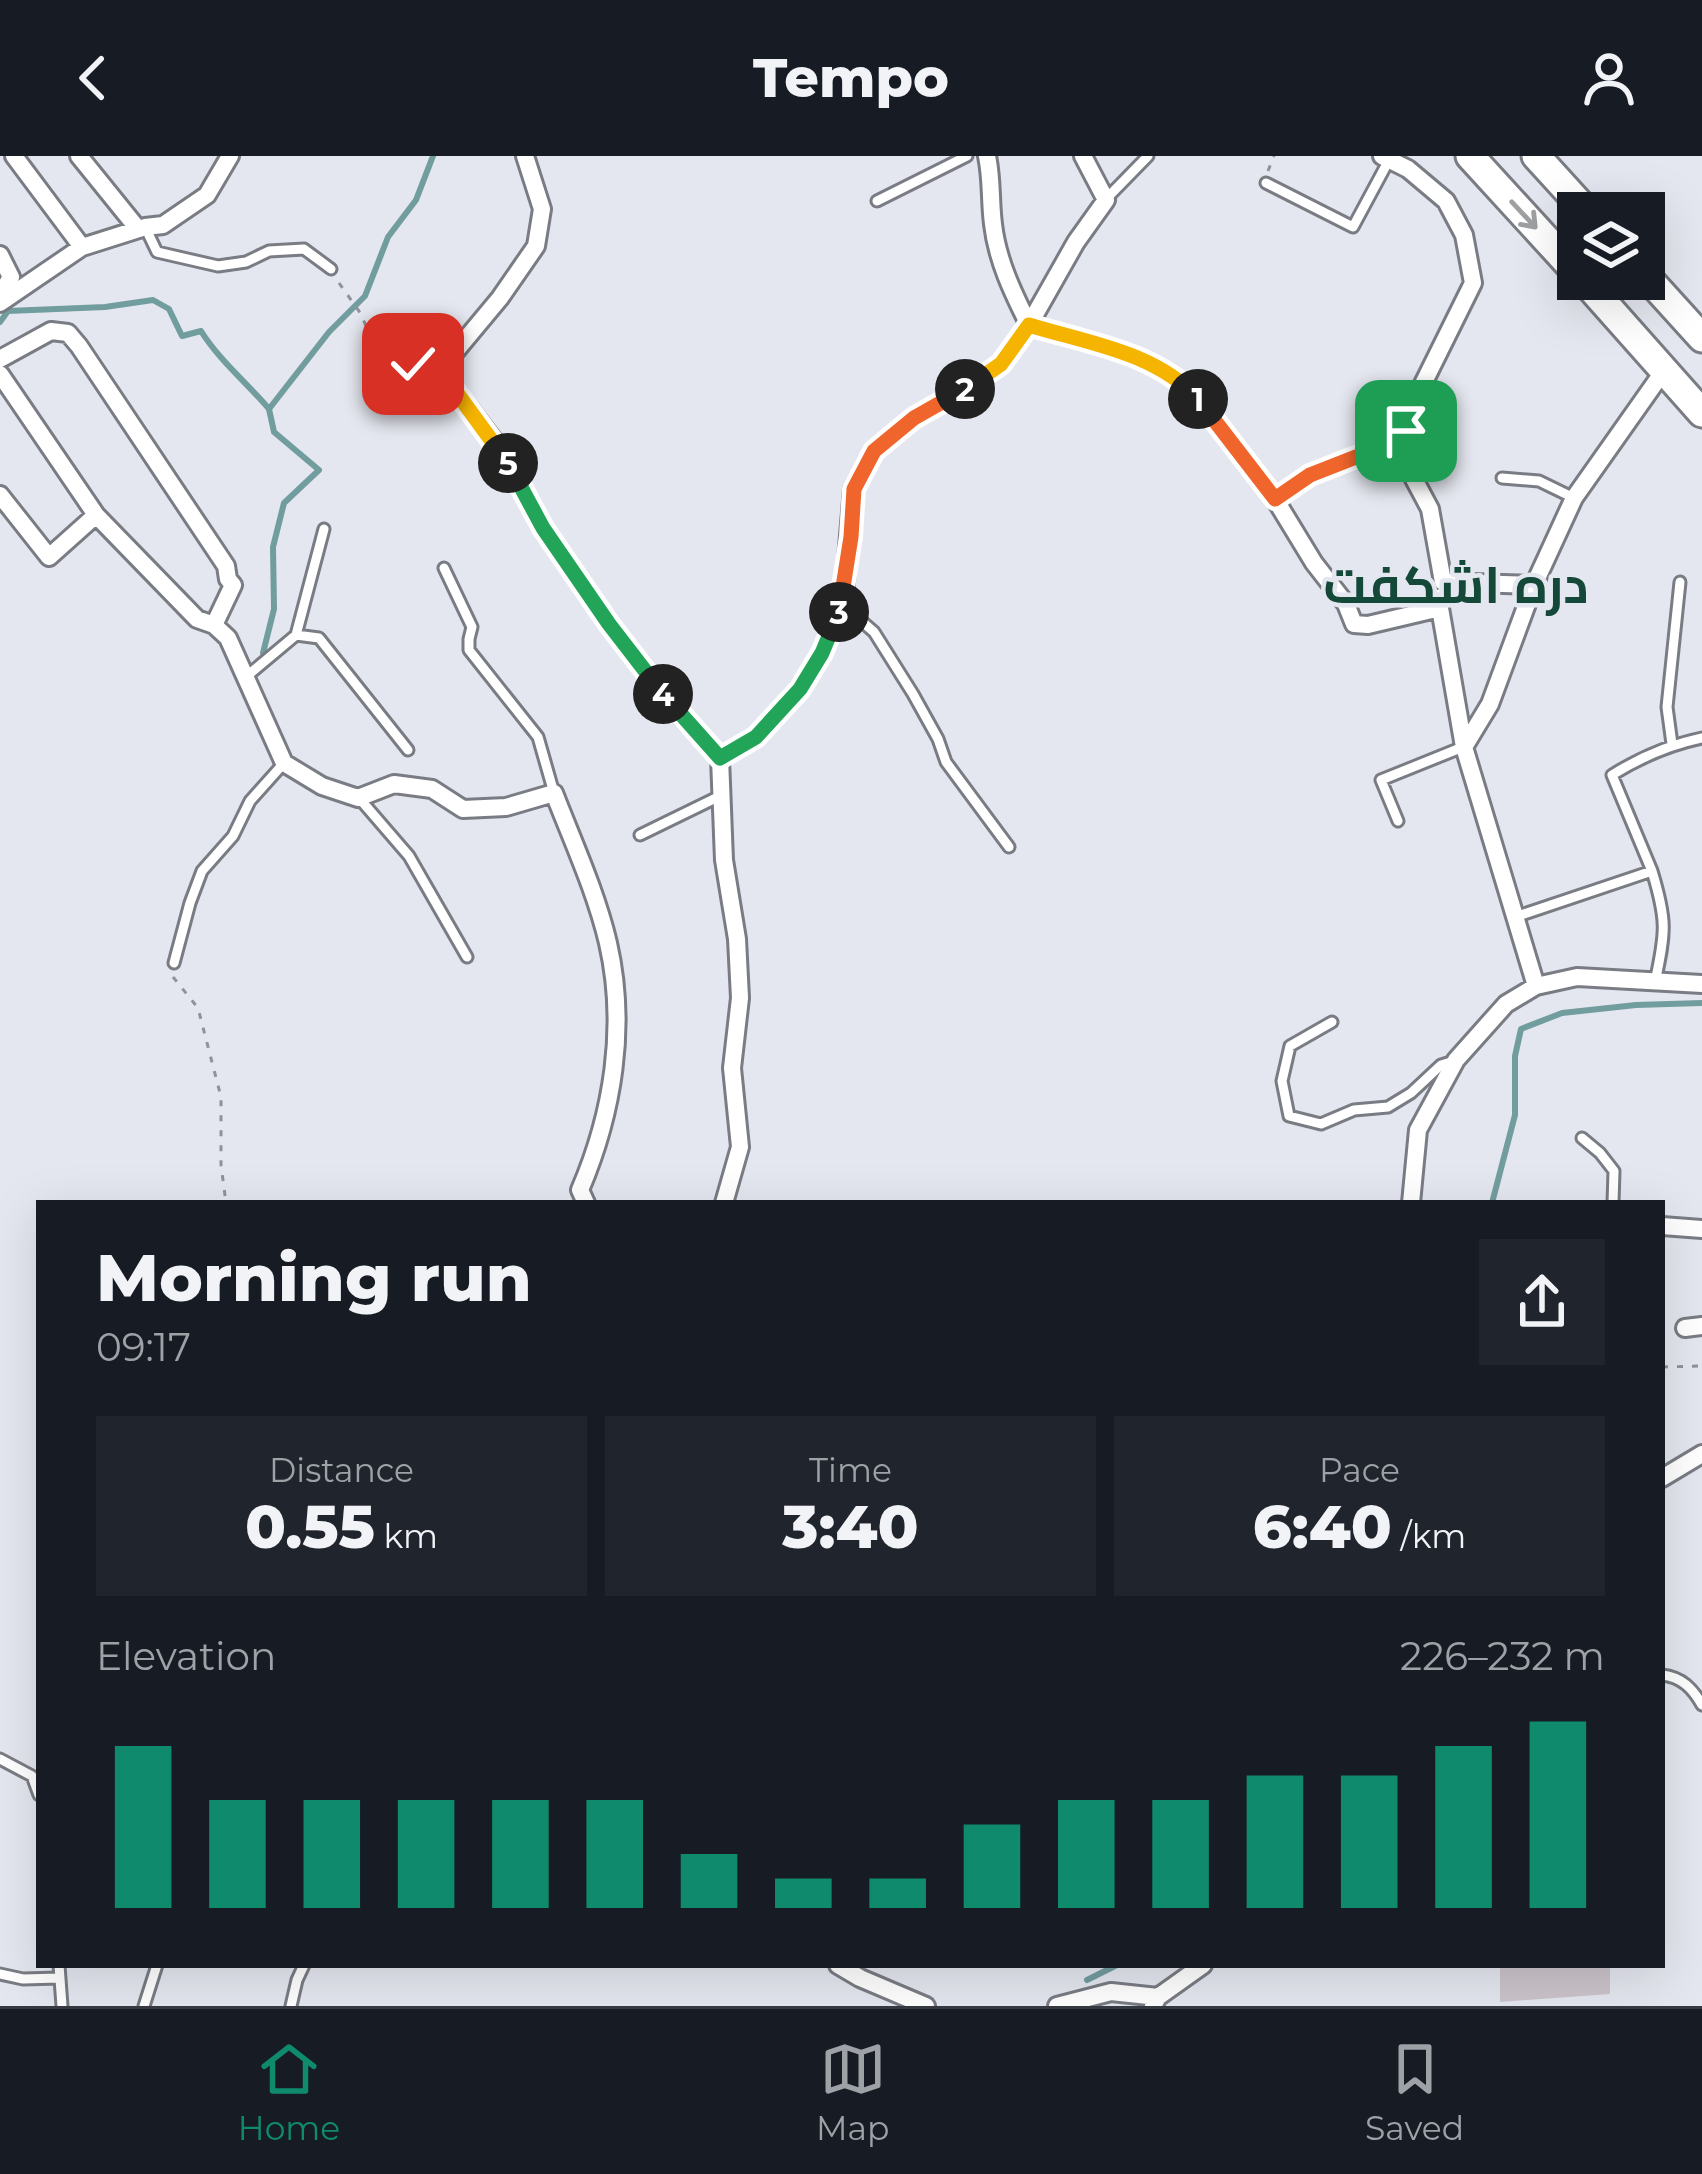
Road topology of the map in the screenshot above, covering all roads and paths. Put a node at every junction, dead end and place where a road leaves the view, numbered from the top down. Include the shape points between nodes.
1 (14, 156) edge
2 (79, 156) edge
3 (230, 156) edge
4 (525, 156) edge
5 (967, 156) edge
6 (987, 156) edge
7 (1083, 156) edge
8 (1148, 156) edge
9 (1470, 156) edge
10 (1536, 156) edge
11 (1386, 158) edge
12 (1266, 183) dead end
13 (1569, 192) edge
14 (1106, 200) junction
15 (877, 201) dead end
16 (142, 228) junction
17 (82, 247) junction
18 (1557, 251) edge
19 (0, 255) edge
20 (331, 269) joint
21 (1665, 297) edge
22 (0, 299) edge
23 (1602, 300) edge
24 (1029, 325) junction
25 (1702, 338) edge
26 (373, 344) joint
27 (0, 358) edge
28 (1665, 369) junction
29 (440, 370) junction
30 (0, 374) edge
31 (1702, 413) edge
32 (1407, 437) junction
33 (1502, 478) dead end
34 (0, 495) edge
35 (1574, 498) junction
36 (1275, 499) junction
37 (96, 515) junction
38 (324, 529) dead end
39 (444, 568) dead end
40 (1443, 582) junction
41 (1680, 582) dead end
42 (1534, 585) junction
43 (843, 605) junction
44 (1440, 608) junction
45 (214, 625) junction
46 (296, 635) junction
47 (247, 676) junction
48 (1702, 737) edge
49 (1672, 744) junction
50 (1464, 747) junction
51 (408, 750) dead end
52 (720, 758) junction
53 (284, 763) junction
54 (554, 793) junction
55 (722, 795) junction
56 (358, 798) junction
57 (1398, 821) dead end
58 (640, 835) dead end
59 (1009, 847) dead end
60 (1652, 871) junction
61 (1515, 917) junction
62 (467, 957) dead end
63 (174, 963) joint
64 (1655, 982) junction
65 (1702, 984) edge
66 (1536, 986) junction
67 (1332, 1022) dead end
68 (1456, 1060) junction
69 (1582, 1138) dead end
70 (226, 1200) edge
71 (585, 1200) edge
72 (725, 1200) edge
73 (1412, 1200) edge
74 (1612, 1200) edge
75 (1665, 1226) edge
76 (1702, 1228) edge
77 (1702, 1366) edge
78 (1665, 1367) edge
79 (1702, 1454) edge
80 (1665, 1476) edge
81 (1665, 1675) edge
82 (1702, 1706) edge
83 (0, 1760) edge
84 (36, 1787) edge
85 (59, 1968) edge
86 (156, 1968) edge
87 (303, 1968) edge
88 (843, 1968) edge
89 (1198, 1968) edge
90 (0, 1975) edge
91 (59, 1978) junction
92 (1155, 2002) edge
93 (62, 2006) edge
94 (144, 2006) edge
95 (291, 2006) edge
96 (926, 2006) edge
97 (1057, 2006) edge

1 - 17 street
2 - 16 street
3 - 16 street via 206,194 163,225
4 - 29 street via 542,209 536,246
5 - 15 lane
6 - 24 street via 993,227
7 - 14 street
8 - 14 lane
9 -> 18 main road
10 - 13 main road
11 - 12 lane via 1353,226
11 - 32 street via 1447,201 1473,283 1422,386
14 - 24 street
16 - 17 street
16 - 20 lane via 157,252 182,259 218,266 304,249
17 - 22 street
19 - 22 street via 11,277
20 - 26 path
21 - 25 main road
23 - 28 main road
24 - 36 street via 1151,362 1180,381
24 - 43 street via 1001,364 874,451 854,489
26 - 29 lane
27 - 45 street via 51,331 68,333 79,346 226,566 233,585
28 - 31 main road
28 - 35 street
29 - 52 street via 503,453 609,624
30 - 37 street
32 - 36 lane via 1310,475
32 - 40 street
33 - 35 lane via 1540,481
34 - 37 street via 49,556
35 - 42 street
36 - 44 street via 1354,624
37 - 45 street via 196,619
38 - 46 lane
39 - 54 lane via 472,627 470,650 538,737
40 - 42 street
40 - 44 street
41 - 49 lane via 1667,707
42 - 50 street via 1490,704
43 - 52 street via 800,689 756,737
43 - 59 lane via 874,632 946,762
44 - 50 street
45 - 47 street
46 - 47 lane
46 - 51 lane via 319,638
47 - 53 street
48 - 49 lane
49 - 60 lane via 1612,775
50 - 57 lane via 1381,780
50 - 61 street
52 - 55 street
53 - 56 street
53 - 63 lane via 202,872
54 - 56 street via 463,809 432,789 394,784
54 - 71 street via 608,941 618,1005 613,1072 598,1148 580,1190
55 - 58 lane
55 - 72 street via 740,998 732,1068 740,1147
56 - 62 lane via 409,856
60 - 61 lane
60 - 64 lane via 1664,913
61 - 66 street
63 - 70 path via 172,976 198,1008 221,1097
64 - 65 street
64 - 66 street via 1577,977
66 - 68 street via 1506,1004
67 - 68 lane via 1290,1046 1282,1081 1289,1116 1321,1124 1388,1106
68 - 73 street via 1418,1130
69 - 74 lane via 1614,1171
75 - 76 street
77 - 78 path
79 - 80 street
81 - 82 lane via 1692,1687
83 - 84 lane via 32,1776
85 - 91 lane
86 - 94 lane
87 - 95 lane
88 - 96 street
89 - 92 street
90 - 91 lane
91 - 93 lane
92 - 97 street via 1111,1992

